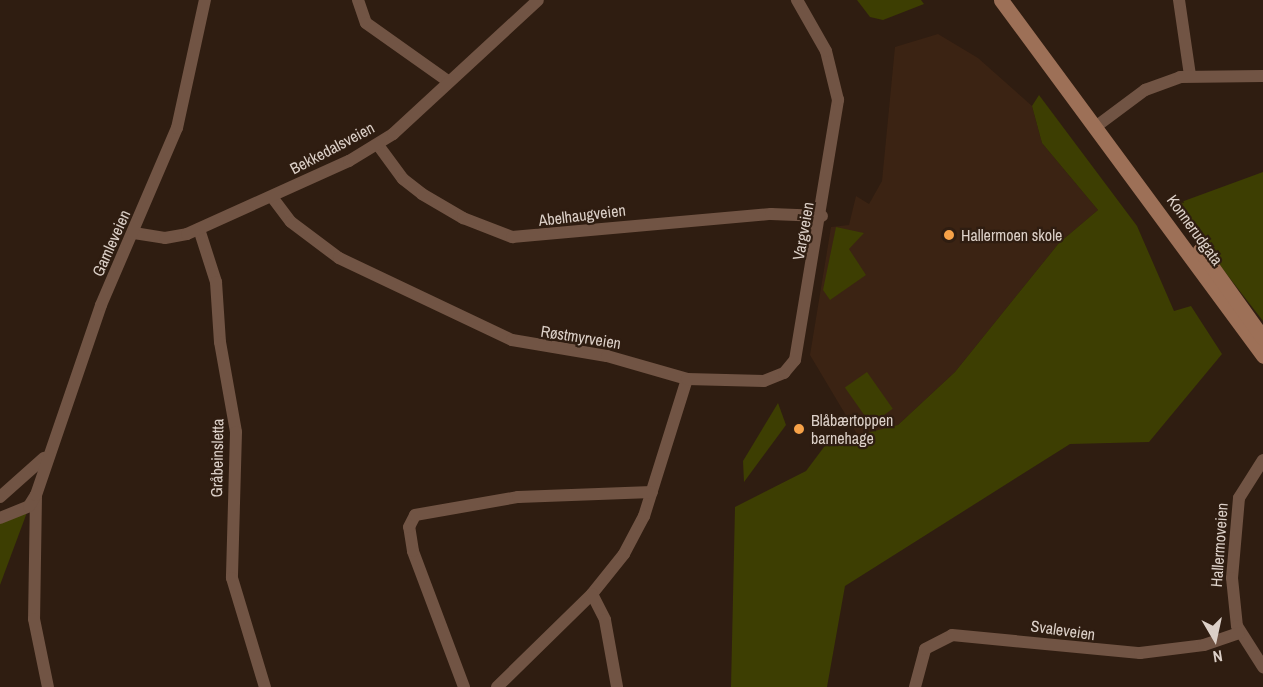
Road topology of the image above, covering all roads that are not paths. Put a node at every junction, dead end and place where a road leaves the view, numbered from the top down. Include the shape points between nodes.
1 (205, 0) edge
2 (358, 0) edge
3 (538, 0) edge
4 (797, 0) edge
5 (1001, 0) edge
6 (1179, 0) edge
7 (1190, 75) junction
8 (1263, 76) edge
9 (448, 81) junction
10 (1098, 125) junction
11 (378, 145) junction
12 (272, 197) junction
13 (822, 216) junction
14 (199, 229) junction
15 (134, 232) junction
16 (1263, 338) edge
17 (1263, 356) edge
18 (687, 379) junction
19 (47, 455) junction
20 (1263, 460) edge
21 (652, 492) junction
22 (36, 495) junction
23 (0, 497) edge
24 (0, 518) edge
25 (592, 594) junction
26 (1239, 633) junction
27 (1263, 667) edge
28 (48, 687) edge
29 (265, 687) edge
30 (464, 687) edge
31 (497, 687) edge
32 (617, 687) edge
33 (915, 687) edge

1 - 15 street, Gamleveien via 184,104
2 - 9 street via 366,23
3 - 9 street, Bekkedalsveien
4 - 13 street, Vargveien via 826,51 837,94
5 - 10 main road, Konnerudgata
6 - 7 street
7 - 8 street
7 - 10 street via 1151,87
9 - 11 street, Bekkedalsveien
10 - 16 main road, Konnerudgata via 1134,163
10 - 17 main road, Konnerudgata
11 - 12 street, Bekkedalsveien
11 - 13 street, Abelhaugveien via 403,179 422,194 463,218 512,237 771,214
12 - 14 street, Bekkedalsveien
12 - 18 street, Røstmyrveien via 291,222 339,258 512,340 607,356
13 - 18 street, Vargveien via 791,367 774,378 744,384
14 - 15 street, Bekkedalsveien via 165,238
14 - 29 street, Gråbeinsletta via 216,282 220,342 236,432 232,578
15 - 19 street, Gamleveien via 101,305
18 - 21 street
19 - 22 street, Gamleveien
19 - 23 street
20 - 26 street, Hallermoveien via 1244,484 1236,512 1232,604
21 - 25 street via 624,554
21 - 30 street via 518,497 415,514 409,527 413,551
22 - 24 street via 28,506
22 - 28 street, Gamleveien via 34,619
25 - 31 street
25 - 32 street via 605,620
26 - 27 street, Hallermoveien
26 - 33 street, Svaleveien via 1204,645 1140,653 952,635 925,649

